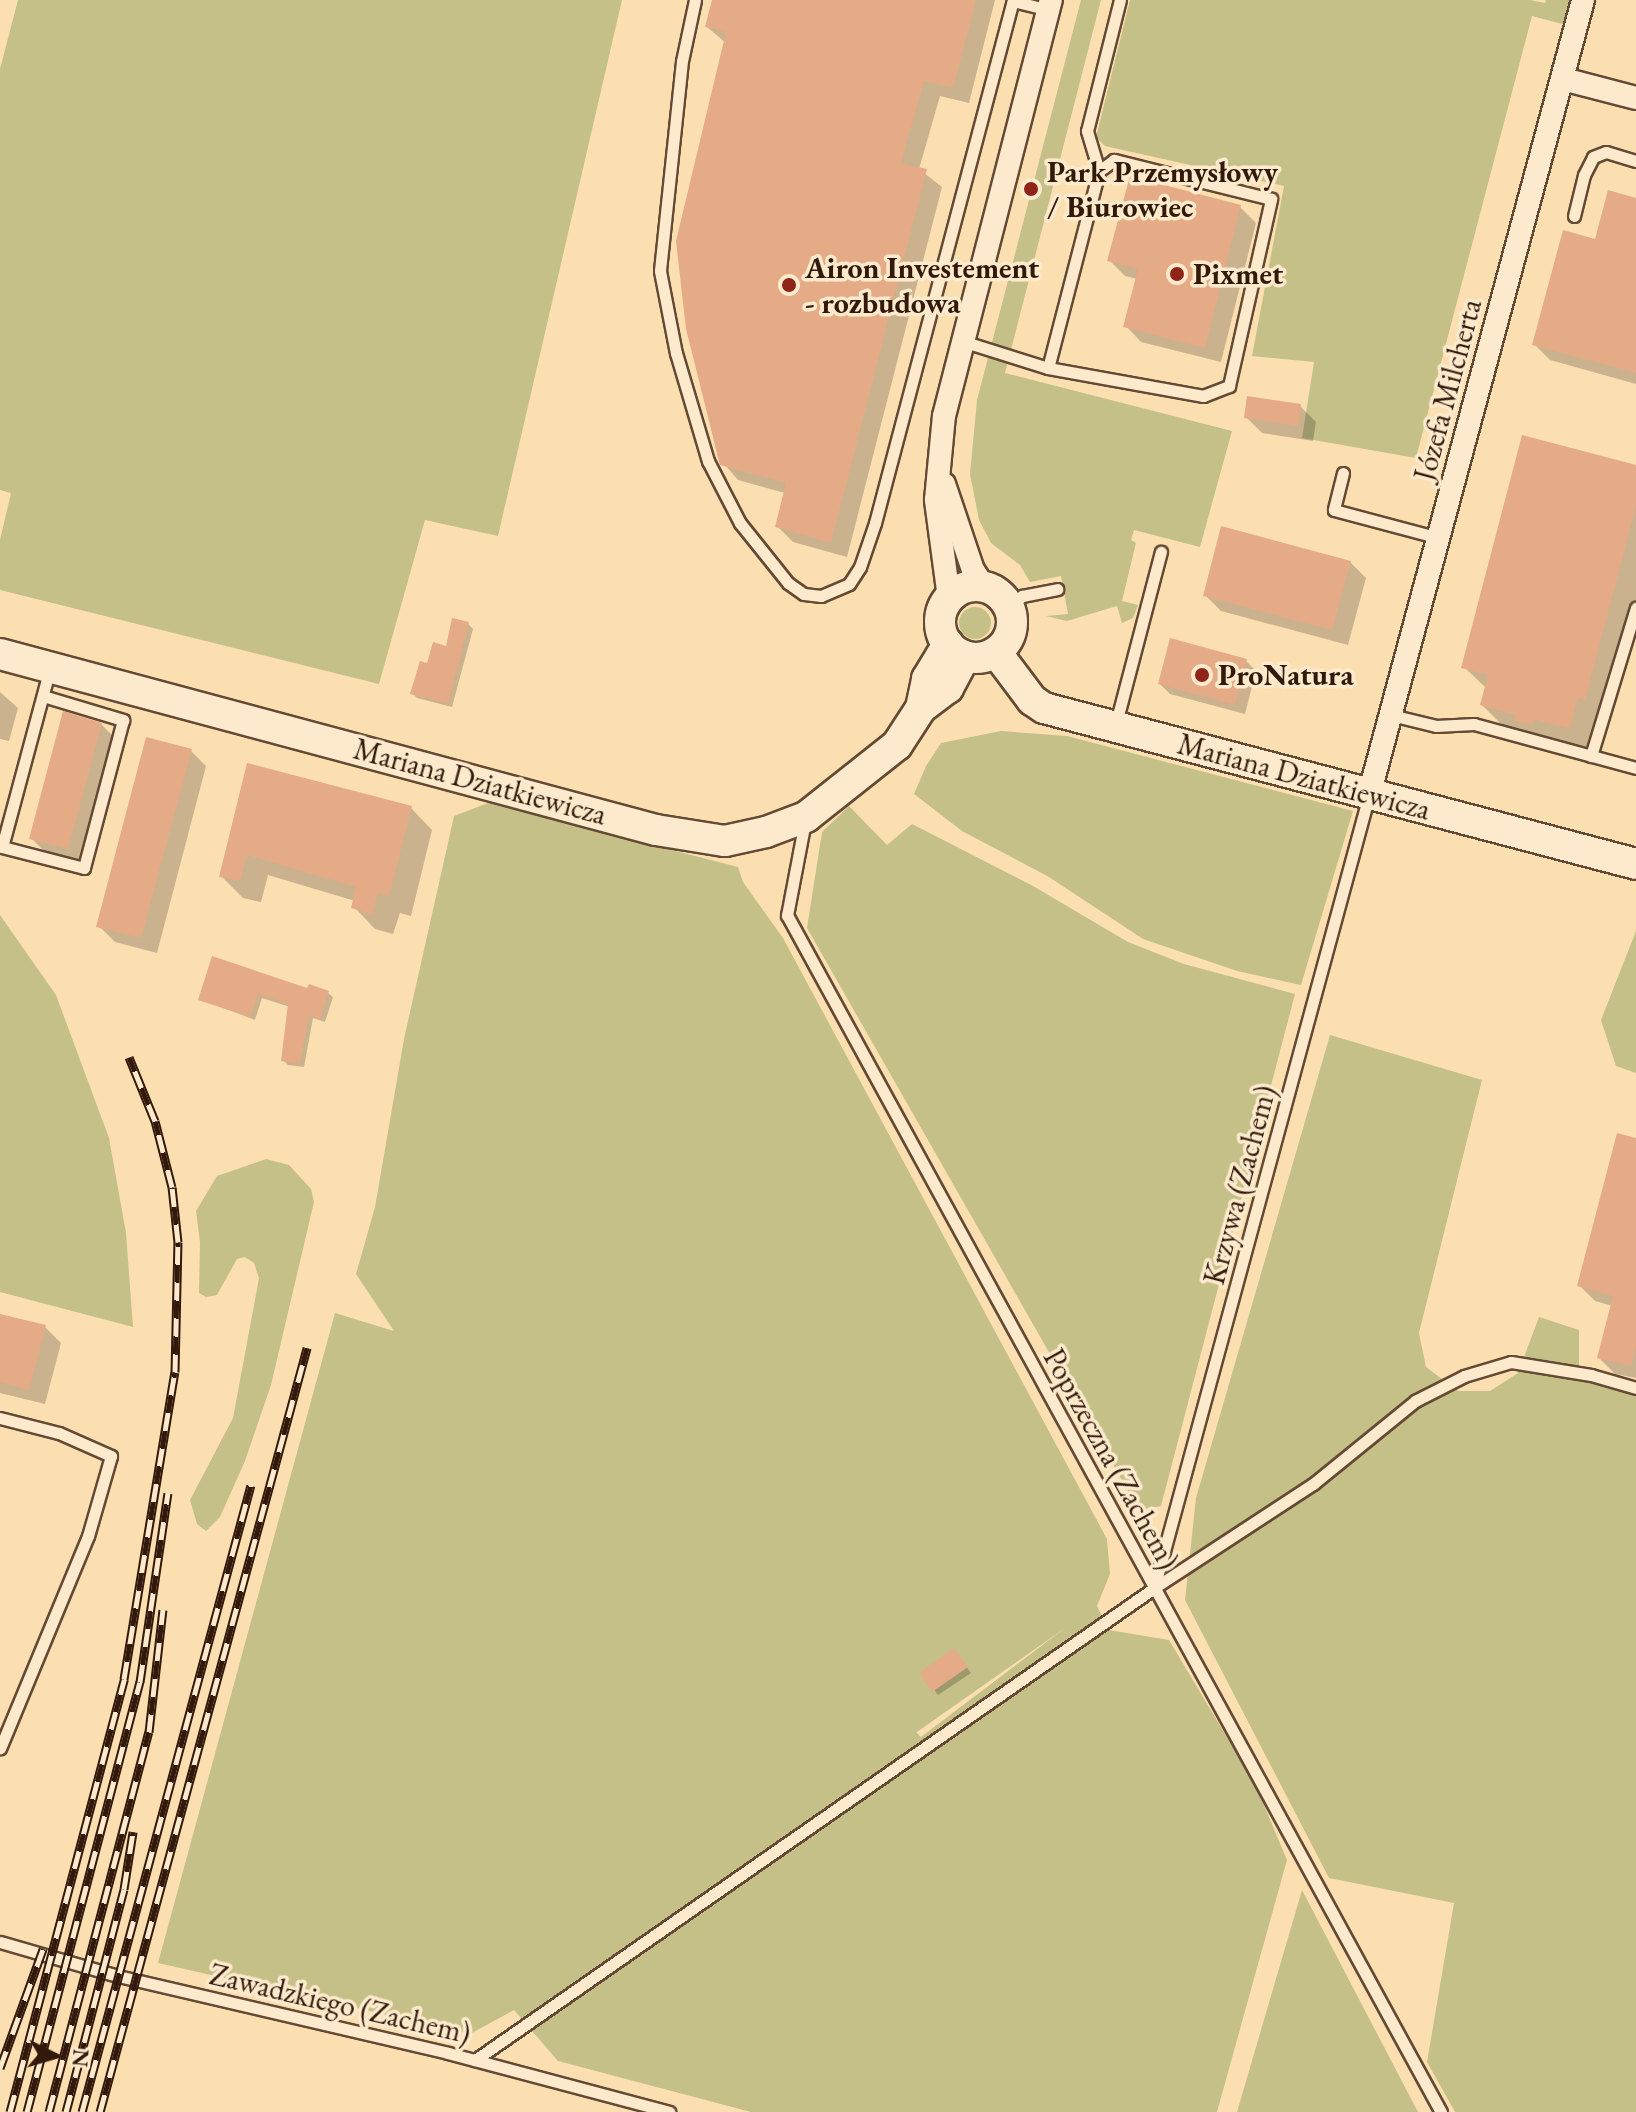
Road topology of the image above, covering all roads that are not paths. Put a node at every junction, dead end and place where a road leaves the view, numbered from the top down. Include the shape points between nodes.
1 (695, 0) edge
2 (1013, 0) edge
3 (1120, 0) edge
4 (1583, 0) edge
5 (1050, 5) edge
6 (1563, 79) junction
7 (1636, 98) edge
8 (1636, 161) edge
9 (1099, 171) junction
10 (1574, 216) dead end
11 (962, 341) junction
12 (1048, 368) junction
13 (939, 466) junction
14 (1343, 473) dead end
15 (1439, 538) junction
16 (1161, 552) dead end
17 (984, 587) junction
18 (1057, 589) dead end
19 (949, 598) junction
20 (1009, 608) junction
21 (1636, 608) edge
22 (957, 650) junction
23 (996, 652) junction
24 (0, 654) edge
25 (47, 681) junction
26 (1391, 715) junction
27 (1115, 728) junction
28 (1591, 756) junction
29 (1636, 768) edge
30 (1369, 795) junction
31 (806, 817) junction
32 (1636, 864) edge
33 (1636, 1388) edge
34 (0, 1418) edge
35 (1154, 1588) junction
36 (0, 1748) edge
37 (0, 1942) edge
38 (475, 2060) junction
39 (669, 2112) edge
40 (1441, 2112) edge

1 - 2 lane via 682,61 660,271 676,353 708,461 740,523 788,583 804,594 821,596 849,584 875,523
2 - 5 lane
3 - 9 lane via 1087,131
4 - 6 street, Józefa Milcherta
5 - 11 street
6 - 7 street
6 - 15 street, Józefa Milcherta
8 - 10 lane via 1606,152 1593,157
9 - 12 lane
9 - 12 lane via 1114,160 1271,199 1229,386 1203,396
11 - 12 lane
11 - 13 street via 944,416
13 - 17 street via 958,530
13 - 19 street via 936,500
14 - 15 lane via 1334,510
15 - 26 street, Józefa Milcherta
16 - 27 lane
17 - 19 street via 969,587
17 - 20 street via 1001,596
18 - 20 lane via 1022,596
19 - 22 street via 940,620 942,636
20 - 23 street via 1010,633
21 - 28 lane
22 - 23 street via 981,658
22 - 31 street, Mariana Dziatkiewicza via 948,688 921,708 897,745
23 - 27 street, Mariana Dziatkiewicza via 1044,708
24 - 25 street, Mariana Dziatkiewicza
25 - 25 lane via 2,847 84,868 123,720
25 - 31 street, Mariana Dziatkiewicza via 695,839 742,838
26 - 28 lane via 1436,726 1474,724
26 - 30 street, Józefa Milcherta
27 - 30 street, Mariana Dziatkiewicza
28 - 29 lane
30 - 32 street, Mariana Dziatkiewicza
30 - 35 lane, Krzywa (Zachem)
31 - 35 lane, Poprzeczna (Zachem) via 787,915
33 - 35 lane via 1511,1362 1464,1376 1415,1401 1313,1484
34 - 36 lane via 59,1433 111,1456 88,1536
35 - 38 lane
35 - 40 lane, Poprzeczna (Zachem)
37 - 38 lane, Zawadzkiego (Zachem) via 118,1976
38 - 39 lane, Zawadzkiego (Zachem)

